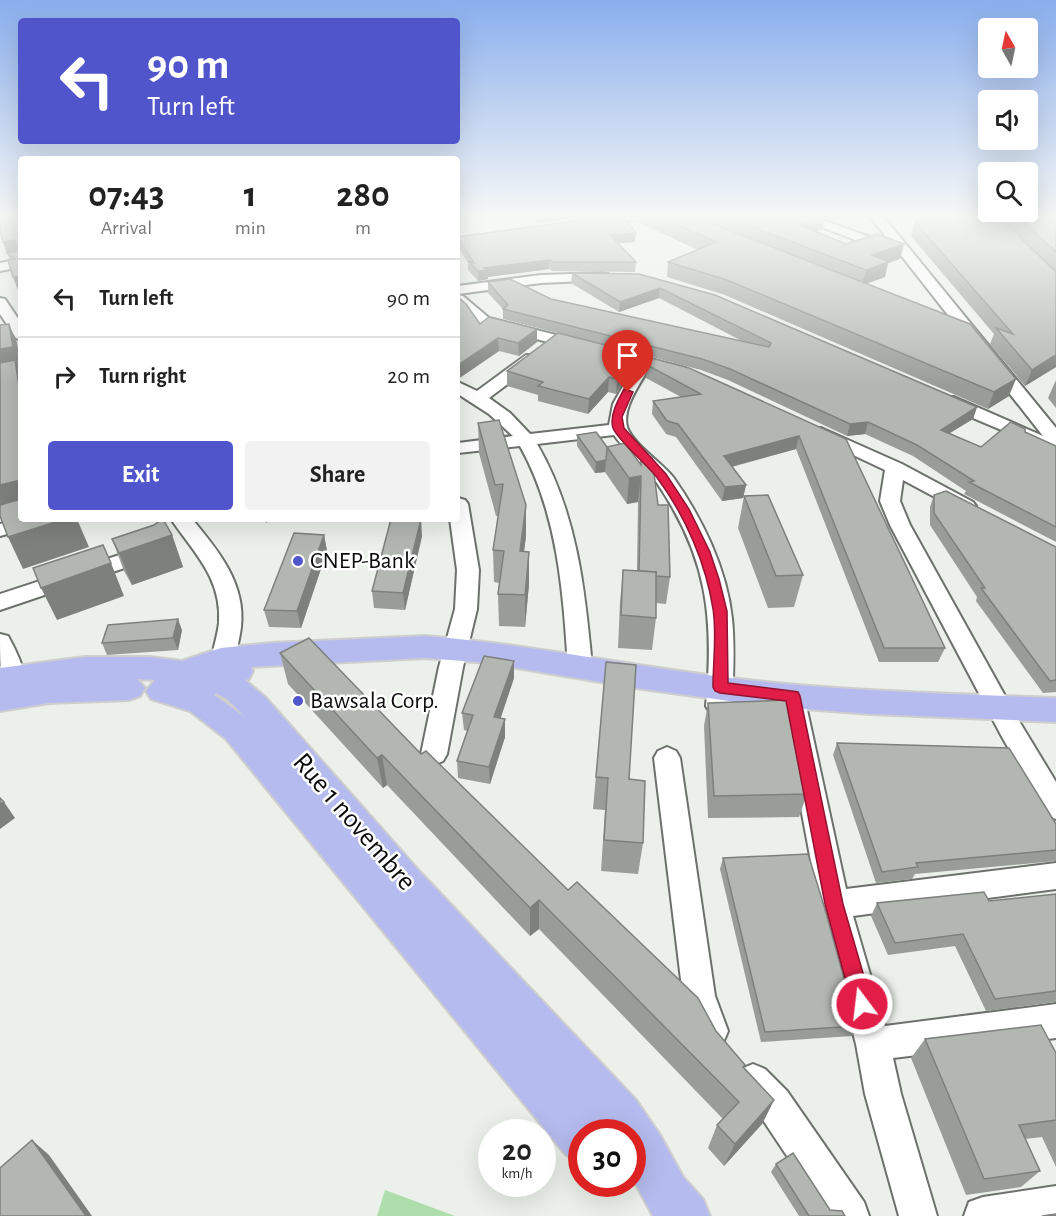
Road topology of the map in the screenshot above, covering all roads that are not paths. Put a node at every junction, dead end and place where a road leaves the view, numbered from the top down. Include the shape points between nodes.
1 (922, 272) edge
2 (620, 277) edge
3 (460, 290) edge
4 (460, 301) edge
5 (18, 303) edge
6 (2, 304) edge
7 (941, 323) edge
8 (974, 336) junction
9 (18, 337) edge
10 (553, 340) junction
11 (645, 362) junction
12 (694, 375) edge
13 (460, 388) edge
14 (936, 396) edge
15 (478, 399) junction
16 (803, 425) edge
17 (619, 429) junction
18 (525, 440) junction
19 (1056, 440) edge
20 (460, 448) edge
21 (1056, 448) edge
22 (895, 468) junction
23 (986, 516) edge
24 (460, 517) edge
25 (29, 522) edge
26 (183, 522) edge
27 (0, 530) edge
28 (157, 550) edge
29 (0, 602) edge
30 (0, 642) edge
31 (453, 659) junction
32 (580, 667) junction
33 (199, 679) junction
34 (7, 687) edge
35 (720, 697) junction
36 (794, 706) junction
37 (1056, 710) edge
38 (1005, 718) junction
39 (1056, 729) edge
40 (434, 754) dead end
41 (667, 758) dead end
42 (1056, 807) edge
43 (1056, 876) edge
44 (834, 904) junction
45 (1056, 1021) edge
46 (873, 1044) junction
47 (622, 1119) edge
48 (568, 1122) edge
49 (646, 1156) edge
50 (662, 1196) edge
51 (1056, 1206) edge
52 (850, 1216) edge
53 (918, 1216) edge
54 (983, 1216) edge

1 - 8 street
2 - 3 street via 541,279
4 - 10 street via 484,321
5 - 6 street
6 - 9 street
7 - 8 street
8 - 19 street
10 - 11 street
10 - 15 street
11 - 12 street
11 - 17 street via 622,403 617,417
13 - 15 street
14 - 21 street
15 - 18 street via 498,412
16 - 22 street
17 - 18 street
17 - 35 street via 662,477 704,552 721,611
18 - 20 street
18 - 32 street via 546,481 565,546 574,587
22 - 23 street
22 - 38 street via 890,501 900,525
24 - 31 street via 468,570 466,609
25 - 27 street
26 - 33 street via 214,559 230,603 230,626
28 - 29 street
30 - 34 street
31 - 32 main road via 488,652
31 - 33 main road via 239,671
31 - 35 main road via 500,671
31 - 40 street
32 - 35 main road
33 - 34 main road, Rue 1 novembre via 132,688 49,692
33 - 47 main road, Rue 1 novembre via 233,687 255,707 406,884
33 - 48 main road, Rue 1 novembre via 210,706 238,730
35 - 36 main road
36 - 38 main road via 857,721
36 - 44 street
37 - 38 main road
38 - 39 main road
38 - 42 street
41 - 52 street via 704,1017 712,1034 774,1104
43 - 44 street
44 - 46 street
45 - 46 street
46 - 53 street
49 - 50 main road, Rue 1 novembre
51 - 54 street

